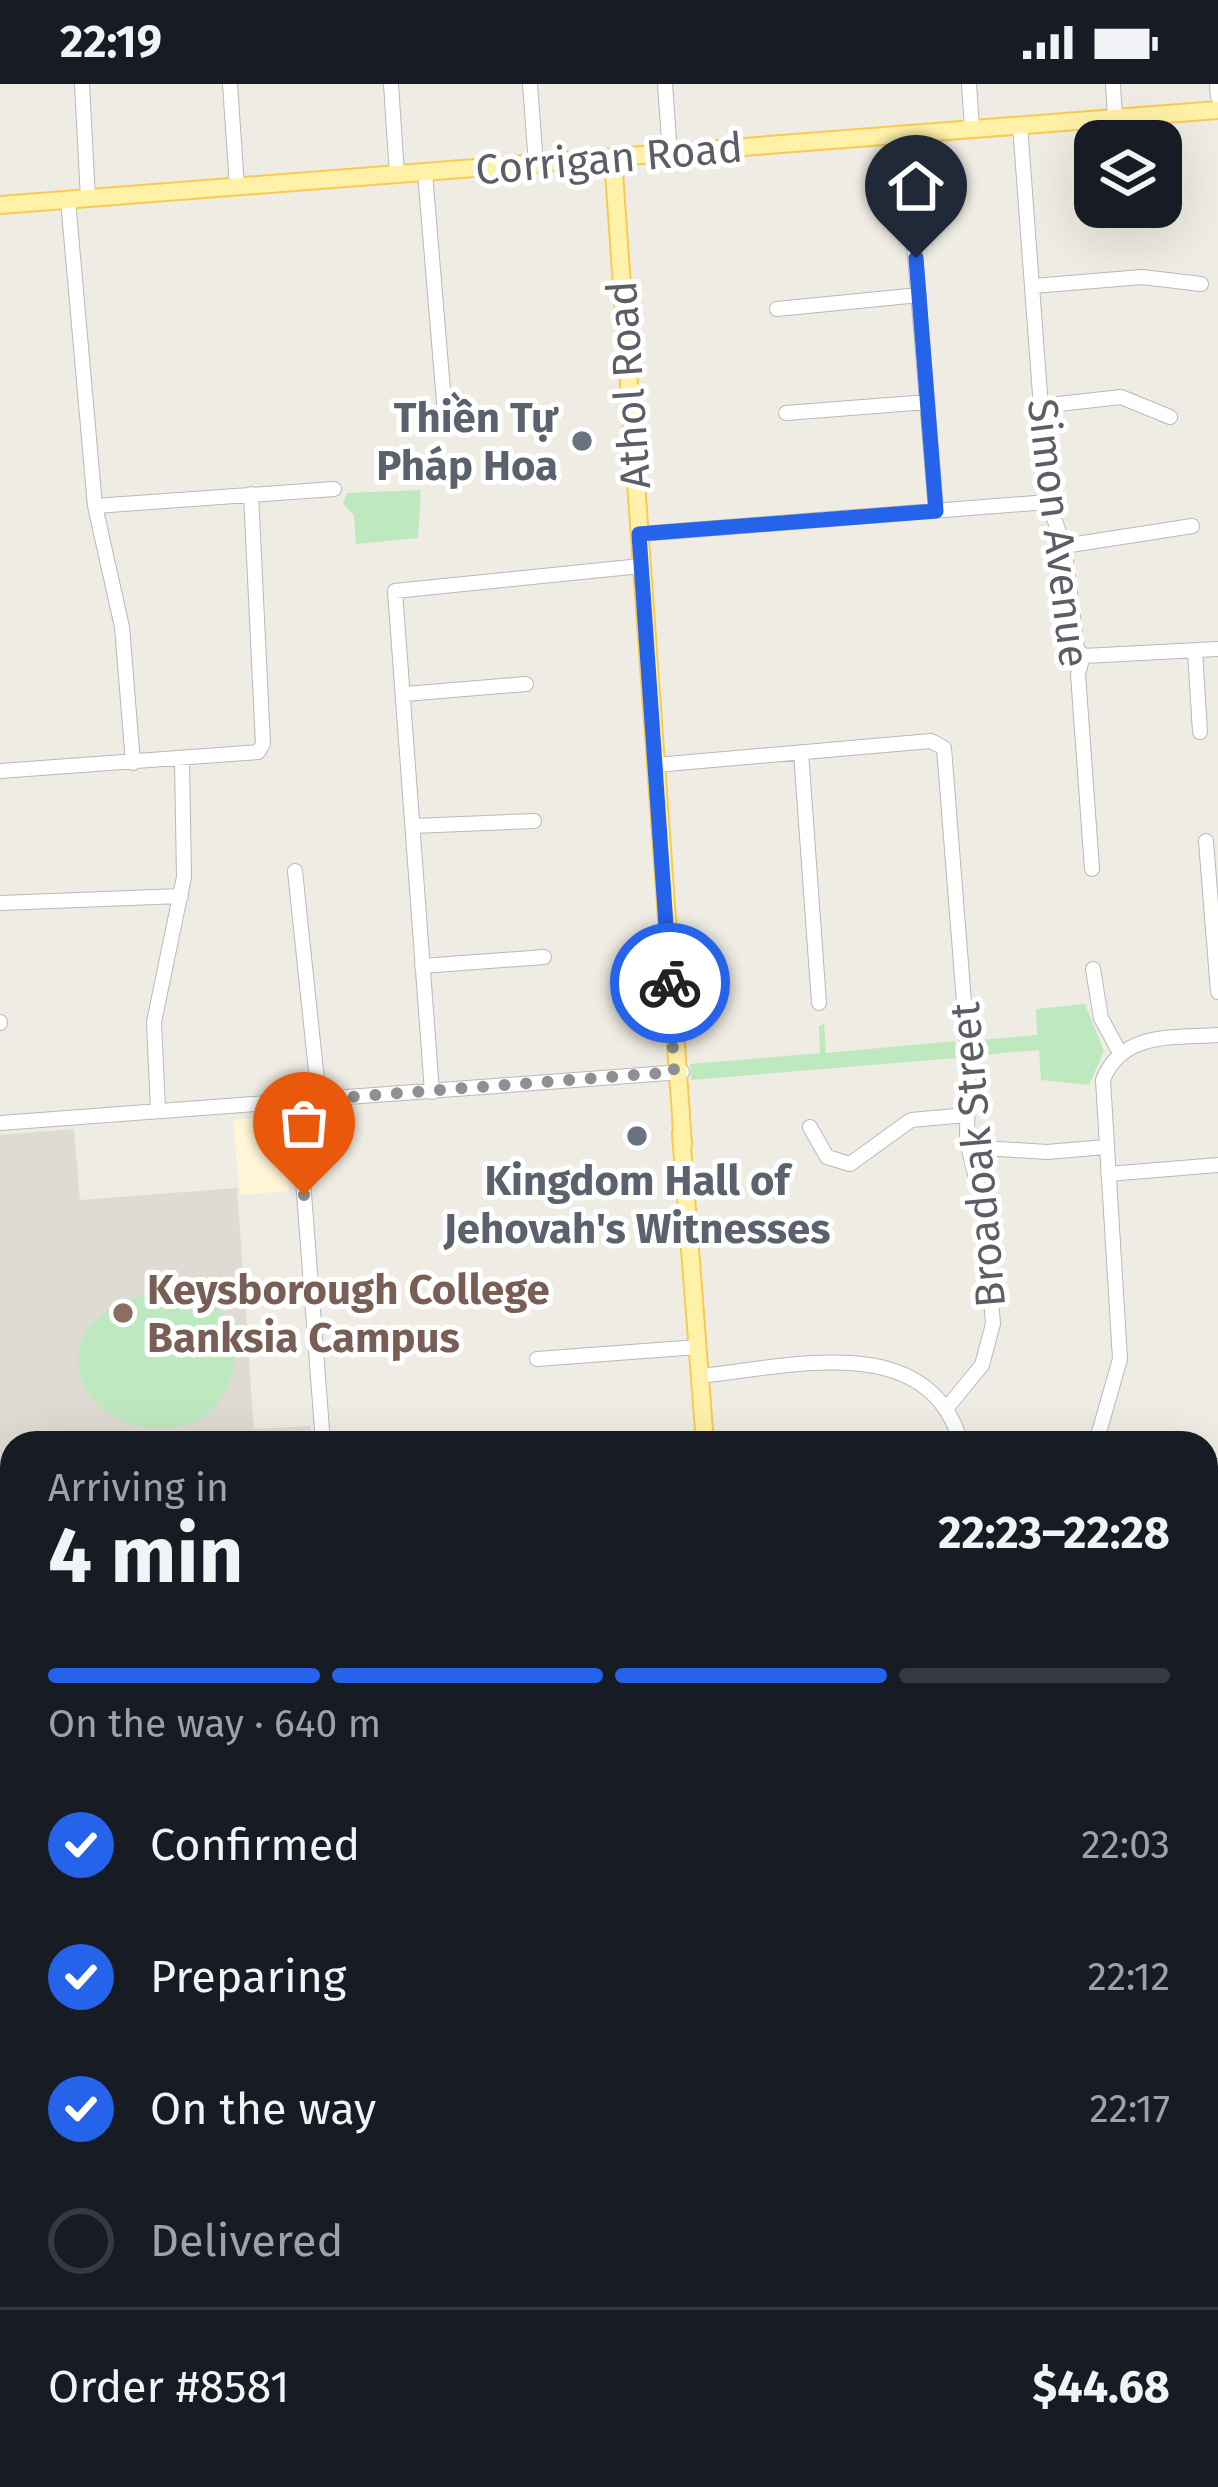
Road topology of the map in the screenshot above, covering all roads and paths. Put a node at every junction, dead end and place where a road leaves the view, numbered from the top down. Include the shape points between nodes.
1 (82, 84) edge
2 (230, 84) edge
3 (391, 84) edge
4 (530, 84) edge
5 (665, 84) edge
6 (969, 84) edge
7 (1113, 84) edge
8 (1217, 84) edge
9 (1218, 97) edge
10 (1218, 110) edge
11 (1115, 118) junction
12 (1020, 125) junction
13 (972, 128) junction
14 (905, 134) junction
15 (670, 154) junction
16 (613, 159) junction
17 (536, 165) junction
18 (425, 173) junction
19 (397, 175) junction
20 (237, 188) junction
21 (88, 199) junction
22 (68, 200) junction
23 (0, 205) edge
24 (1201, 284) dead end
25 (1034, 286) junction
26 (919, 295) junction
27 (777, 309) dead end
28 (927, 402) junction
29 (1041, 406) junction
30 (786, 413) dead end
31 (445, 414) dead end
32 (1170, 417) dead end
33 (334, 489) dead end
34 (250, 494) junction
35 (1048, 502) junction
36 (95, 506) junction
37 (936, 511) junction
38 (1192, 526) dead end
39 (639, 534) junction
40 (1064, 546) junction
41 (641, 566) junction
42 (1218, 649) edge
43 (1196, 651) junction
44 (1083, 656) junction
45 (526, 684) dead end
46 (405, 694) junction
47 (1200, 731) dead end
48 (801, 752) junction
49 (182, 761) junction
50 (133, 763) junction
51 (656, 765) junction
52 (0, 771) edge
53 (534, 821) dead end
54 (412, 826) junction
55 (1207, 841) dead end
56 (1092, 869) dead end
57 (295, 871) dead end
58 (181, 896) junction
59 (0, 902) edge
60 (544, 957) dead end
61 (422, 966) junction
62 (1093, 969) dead end
63 (1218, 992) edge
64 (819, 1003) dead end
65 (1218, 1035) edge
66 (1120, 1053) junction
67 (678, 1072) junction
68 (432, 1092) junction
69 (319, 1100) junction
70 (297, 1101) junction
71 (158, 1110) junction
72 (967, 1115) junction
73 (0, 1123) edge
74 (810, 1127) dead end
75 (968, 1148) junction
76 (1105, 1148) junction
77 (1218, 1166) edge
78 (1108, 1174) junction
79 (698, 1347) junction
80 (537, 1359) dead end
81 (700, 1376) junction
82 (946, 1408) junction
83 (322, 1431) edge
84 (704, 1431) edge
85 (957, 1431) edge
86 (1099, 1431) edge

1 - 21 street
2 - 20 street
3 - 19 street
4 - 17 street
5 - 15 street
6 - 13 street
7 - 11 street
8 - 9 street
10 - 11 main road, Corrigan Road
11 - 12 main road, Corrigan Road
12 - 13 main road, Corrigan Road
12 - 25 street, Simon Avenue
13 - 14 main road, Corrigan Road
14 - 15 main road, Corrigan Road
14 - 26 street
15 - 16 main road, Corrigan Road
16 - 17 main road, Corrigan Road
16 - 39 main road, Athol Road
17 - 18 main road, Corrigan Road
18 - 19 main road, Corrigan Road
18 - 31 street
19 - 20 main road, Corrigan Road
20 - 21 main road, Corrigan Road
21 - 22 main road, Corrigan Road
22 - 23 main road, Corrigan Road
22 - 36 street
24 - 25 street via 1142,277
25 - 29 street, Simon Avenue
26 - 27 street
26 - 28 street
28 - 30 street
28 - 37 street
29 - 32 street via 1120,397
29 - 35 street, Simon Avenue
33 - 34 street
34 - 36 street
34 - 49 street via 263,745 248,755
35 - 37 street
35 - 40 street, Simon Avenue
36 - 50 street via 122,627
37 - 39 street
38 - 40 street
39 - 41 main road, Athol Road
40 - 44 street, Simon Avenue
41 - 46 street via 395,591
41 - 51 main road, Athol Road
42 - 43 street
43 - 44 street
43 - 47 street
44 - 56 street, Simon Avenue
45 - 46 street
46 - 54 street
48 - 51 street
48 - 64 street
48 - 72 street, Broadoak Street via 941,744
49 - 50 street
49 - 58 street
50 - 52 street
51 - 67 main road, Athol Road
53 - 54 street
54 - 61 street
55 - 63 street
57 - 69 street
58 - 59 street
58 - 71 street via 154,1022
60 - 61 street
61 - 68 street
62 - 66 street via 1100,1018
65 - 66 street via 1146,1041
66 - 76 street via 1101,1088
67 - 68 street
67 - 79 main road, Athol Road
68 - 69 street
69 - 70 street
70 - 71 street
70 - 83 street
71 - 73 street
72 - 74 street via 911,1120 850,1164 827,1157
72 - 75 street, Broadoak Street
75 - 76 street
75 - 82 street, Broadoak Street via 984,1212 993,1324 982,1365
76 - 78 street
77 - 78 street
78 - 86 street via 1120,1358
79 - 80 street
79 - 81 main road, Athol Road
81 - 82 street via 868,1362 908,1375
81 - 84 main road, Athol Road
82 - 85 street

